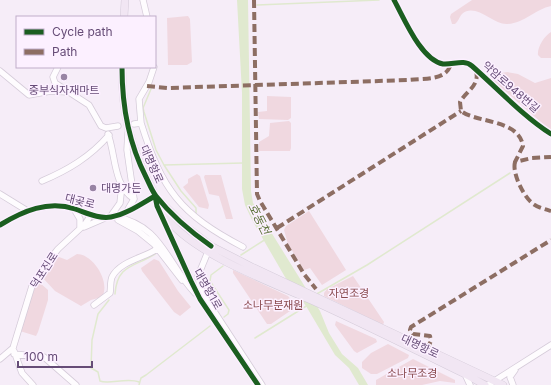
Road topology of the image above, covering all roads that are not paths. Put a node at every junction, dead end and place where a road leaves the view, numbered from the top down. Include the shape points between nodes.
1 (126, 0) edge
2 (143, 0) edge
3 (394, 0) edge
4 (124, 16) edge
5 (148, 16) edge
6 (58, 68) edge
7 (122, 68) edge
8 (154, 68) edge
9 (0, 71) edge
10 (68, 92) junction
11 (141, 123) junction
12 (134, 124) dead end
13 (118, 126) dead end
14 (106, 128) junction
15 (128, 133) junction
16 (551, 134) edge
17 (109, 135) junction
18 (42, 181) dead end
19 (122, 185) junction
20 (0, 194) edge
21 (155, 196) junction
22 (134, 199) junction
23 (74, 209) junction
24 (26, 210) junction
25 (126, 212) junction
26 (91, 215) junction
27 (110, 217) junction
28 (0, 225) edge
29 (80, 229) junction
30 (243, 247) dead end
31 (210, 248) junction
32 (158, 249) junction
33 (190, 288) junction
34 (200, 299) junction
35 (94, 305) dead end
36 (551, 345) edge
37 (13, 348) junction
38 (14, 354) junction
39 (1, 356) edge
40 (519, 366) junction
41 (465, 374) junction
42 (495, 381) junction
43 (33, 385) edge
44 (76, 385) edge
45 (258, 385) edge
46 (262, 385) edge
47 (470, 385) edge
48 (486, 385) edge
49 (503, 385) edge
50 (513, 385) edge

1 - 4 main road
2 - 5 street
3 - 16 street, 약암로948번길 via 413,35 431,59 443,64 468,63
6 - 10 street via 53,80
7 - 15 main road, 대명항로 via 122,96
8 - 11 street, 대명항로 via 150,82 139,99
9 - 10 street via 29,95 51,91
10 - 14 street via 89,105 99,123
11 - 12 street
11 - 30 street, 대명항로 via 152,157 170,190 183,206 211,230
13 - 14 street
14 - 17 street
15 - 21 main road, 대명항로
15 - 22 street via 127,150
17 - 18 street via 87,157 67,170
17 - 19 street
19 - 22 street
19 - 27 street via 120,203
20 - 24 street
21 - 25 street, 대곶로
21 - 31 main road, 대명항로
21 - 34 street, 대명항1로 via 157,206
22 - 25 street
23 - 24 street, 대곶로 via 59,206
23 - 26 street, 대곶로
23 - 29 street via 80,219
24 - 28 street, 대곶로
25 - 27 street, 대곶로
26 - 27 street, 대곶로
26 - 29 street, 덕포진로
27 - 29 street
27 - 32 street via 138,231
27 - 33 street via 130,220 153,235
29 - 37 street, 덕포진로 via 50,258 32,286
31 - 41 main road, 대명항로 via 288,290
31 - 42 main road, 대명항로
31 - 46 street, 대명항1로 via 198,276 200,287
32 - 33 street via 176,275
32 - 35 street via 117,270 112,277 110,293
33 - 34 street
34 - 45 street, 대명항1로
36 - 40 street
37 - 38 street
37 - 39 street
38 - 43 street via 22,373
38 - 44 street via 44,357
40 - 42 street
40 - 50 street via 510,377
41 - 47 street
41 - 48 main road, 대명항로
42 - 48 street
42 - 49 main road, 대명항로

